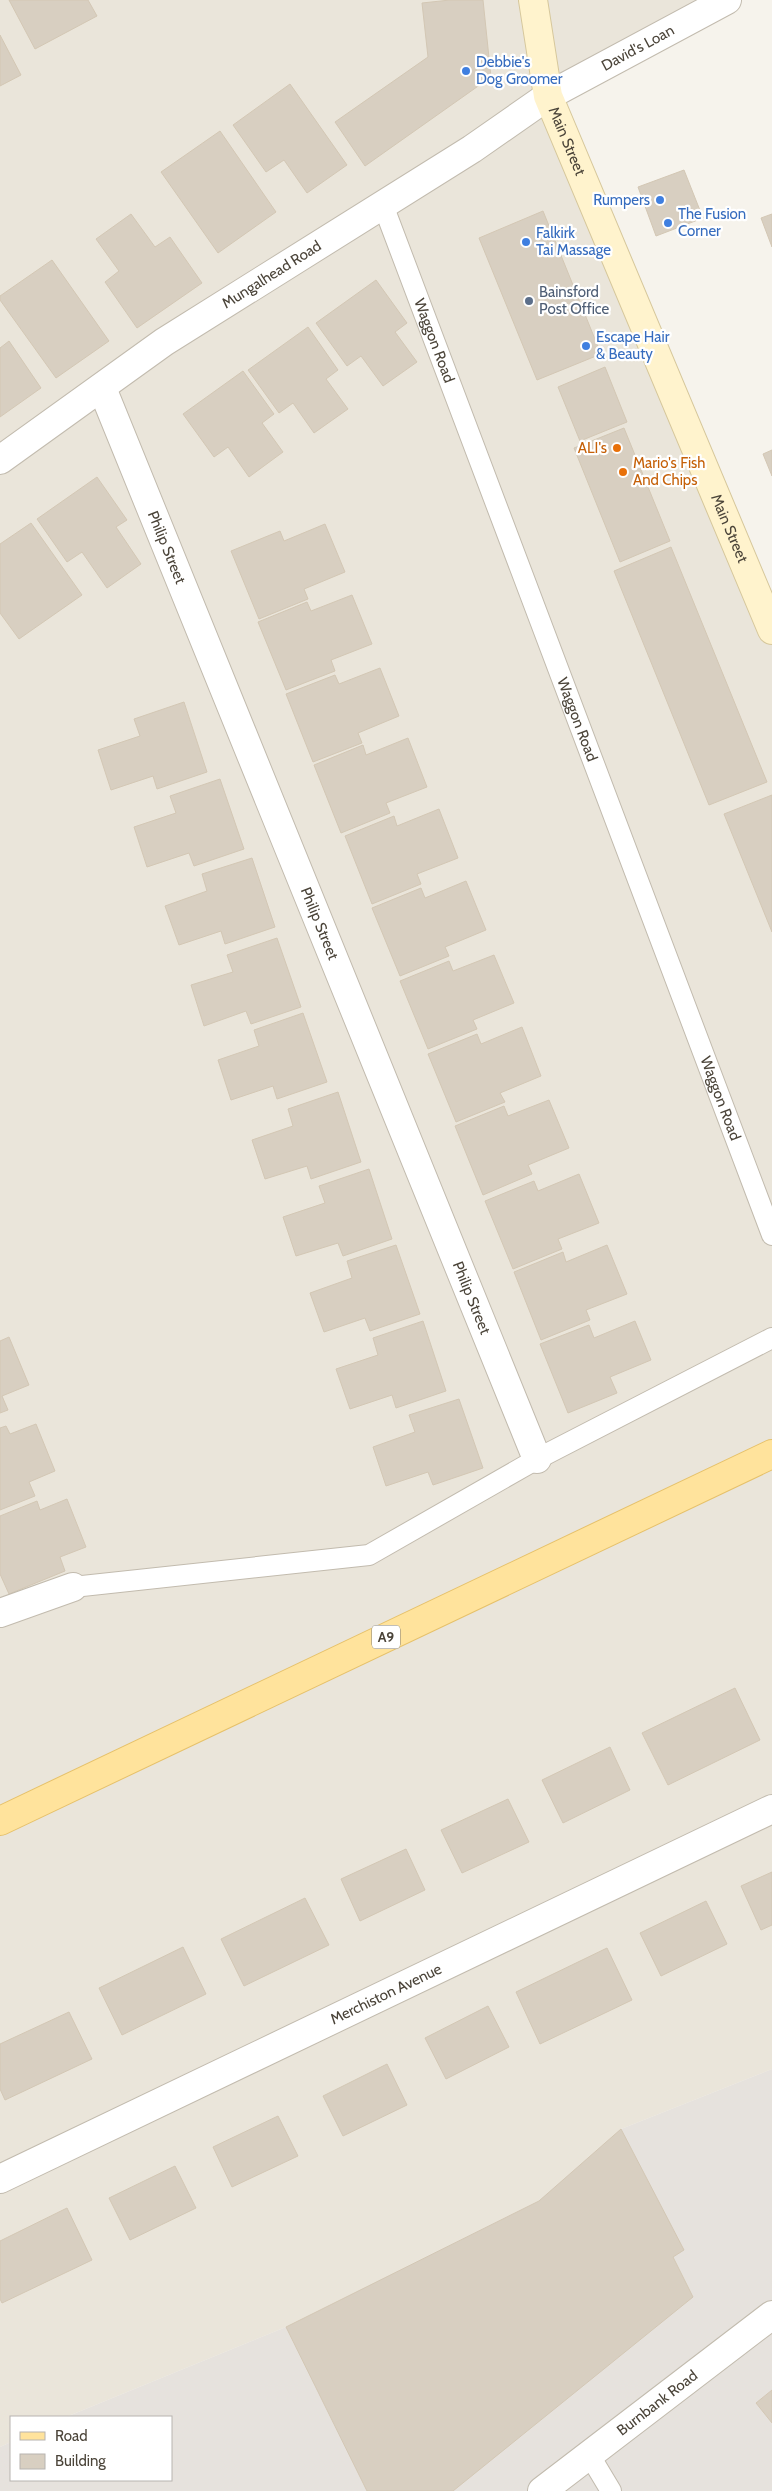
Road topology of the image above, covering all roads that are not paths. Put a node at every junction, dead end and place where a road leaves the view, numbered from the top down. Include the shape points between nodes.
1 (533, 0) edge
2 (727, 0) edge
3 (548, 96) junction
4 (383, 205) junction
5 (102, 388) junction
6 (0, 460) edge
7 (772, 630) edge
8 (772, 1235) edge
9 (772, 1338) edge
10 (772, 1454) edge
11 (537, 1459) junction
12 (73, 1586) joint
13 (0, 1613) edge
14 (772, 1809) edge
15 (0, 1820) edge
16 (0, 2179) edge
17 (772, 2316) edge
18 (590, 2456) junction
19 (542, 2491) edge
20 (611, 2491) edge

1 - 3 main road, Main Street
2 - 3 street, David's Loan
3 - 4 street, Mungalhead Road
3 - 7 main road, Main Street
4 - 5 street, Mungalhead Road via 164,342
4 - 8 lane, Waggon Road
5 - 6 street, Mungalhead Road
5 - 11 street, Philip Street
9 - 11 lane
10 - 15 main road, A9
11 - 12 lane via 369,1555
12 - 13 street
14 - 16 street, Merchiston Avenue
17 - 18 street, Burnbank Road
18 - 19 street, Burnbank Road
18 - 20 lane

